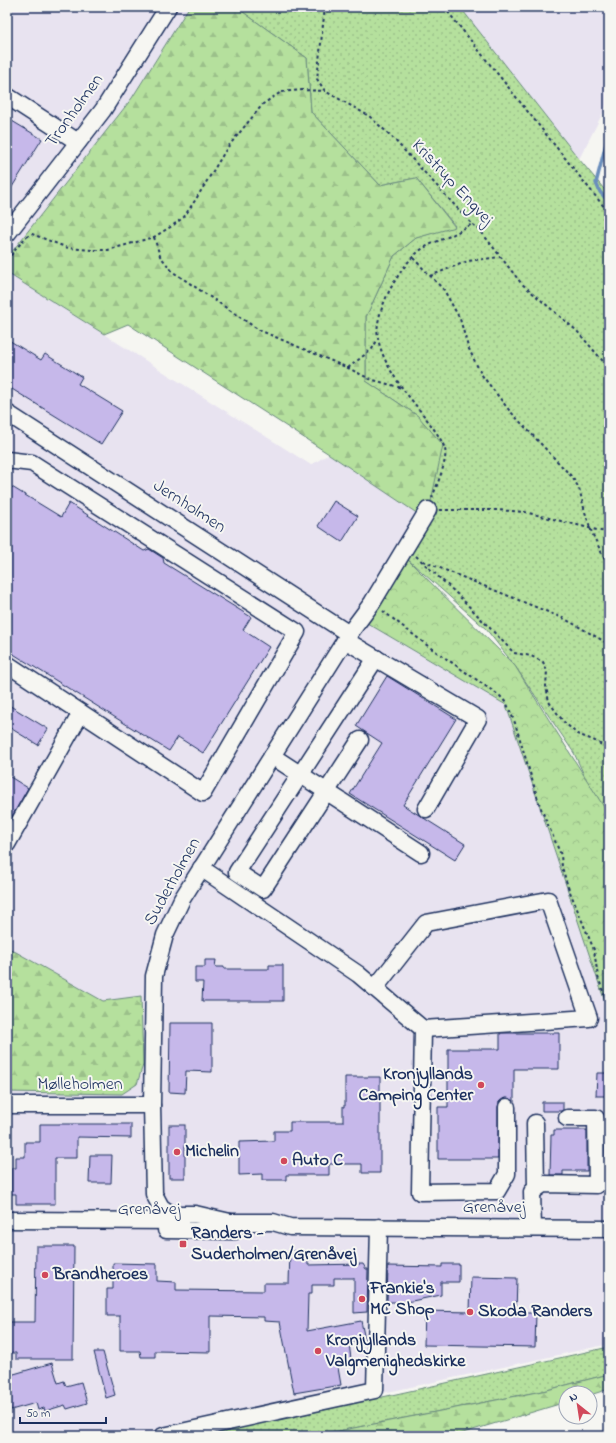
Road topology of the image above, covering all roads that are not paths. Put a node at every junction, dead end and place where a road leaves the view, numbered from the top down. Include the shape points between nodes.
1 (168, 7) edge
2 (7, 96) edge
3 (78, 142) junction
4 (7, 234) edge
5 (7, 413) edge
6 (7, 460) edge
7 (428, 510) road end
8 (347, 637) junction
9 (376, 658) junction
10 (7, 664) edge
11 (81, 713) junction
12 (360, 740) dead end
13 (272, 756) junction
14 (300, 775) junction
15 (327, 792) junction
16 (426, 809) dead end
17 (7, 844) edge
18 (421, 853) dead end
19 (201, 868) junction
20 (375, 988) junction
21 (423, 1029) junction
22 (7, 1105) edge
23 (152, 1105) junction
24 (506, 1107) dead end
25 (567, 1118) dead end
26 (535, 1123) dead end
27 (536, 1189) junction
28 (7, 1220) edge
29 (230, 1222) junction
30 (290, 1227) junction
31 (378, 1227) junction
32 (534, 1228) junction
33 (7, 1229) edge
34 (609, 1229) edge
35 (162, 1436) edge

1 - 3 street, Tronholmen via 103,110
2 - 3 street
3 - 4 street, Tronholmen
5 - 8 street, Jernholmen
6 - 11 street via 32,463 297,632 203,793
7 - 8 street, Suderholmen via 372,603
8 - 9 street, Jernholmen
8 - 13 street, Suderholmen
9 - 14 street
9 - 16 street, Jernholmen via 478,719
10 - 11 street
11 - 17 street
12 - 15 street
13 - 14 street
13 - 19 street, Suderholmen
14 - 15 street
14 - 15 street via 237,872 263,889
15 - 18 street
19 - 20 street
19 - 23 street, Suderholmen via 182,899 165,935 154,976
20 - 21 street
20 - 21 street via 426,923 548,900 589,1018
21 - 24 street via 420,1192 497,1191 507,1174
22 - 23 street, Mølleholmen
23 - 29 street, Suderholmen via 154,1194 161,1207 171,1214 196,1214
25 - 27 street via 596,1118 597,1185 543,1184
26 - 27 street
27 - 32 street via 532,1192
28 - 29 street, Grenåvej
29 - 30 street, Grenåvej via 273,1222
30 - 31 street, Grenåvej
30 - 33 street, Grenåvej via 275,1231
31 - 32 street, Grenåvej
31 - 35 street via 375,1390
32 - 34 street, Grenåvej

